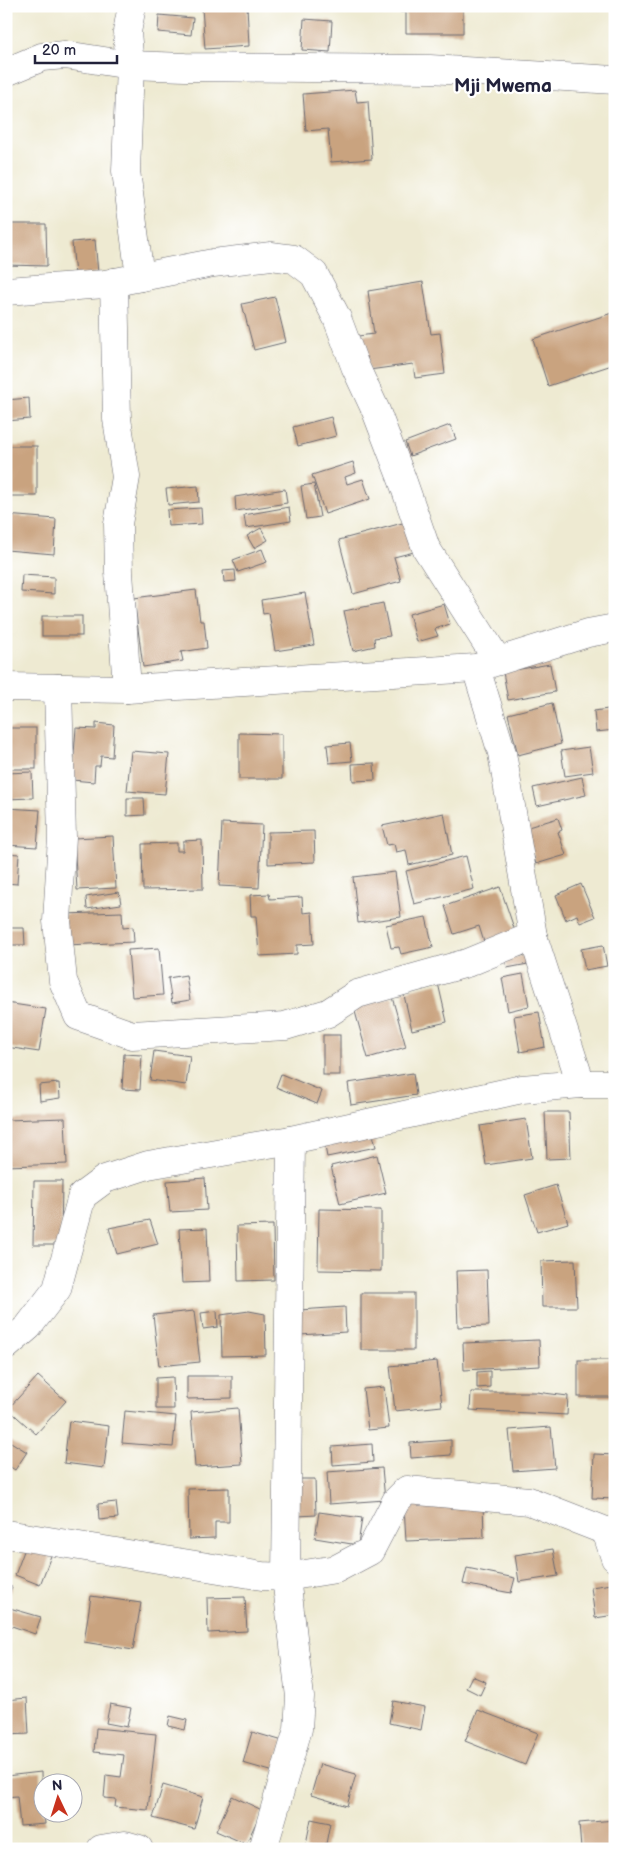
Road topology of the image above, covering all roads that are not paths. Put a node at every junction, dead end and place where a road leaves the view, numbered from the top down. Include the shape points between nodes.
1 (132, 6) edge
2 (130, 65) junction
3 (6, 72) edge
4 (615, 80) edge
5 (140, 276) junction
6 (114, 282) junction
7 (6, 291) edge
8 (615, 628) edge
9 (487, 664) junction
10 (6, 687) edge
11 (58, 688) junction
12 (127, 689) junction
13 (533, 936) junction
14 (581, 1084) junction
15 (615, 1084) edge
16 (292, 1140) junction
17 (6, 1346) edge
18 (610, 1527) edge
19 (6, 1534) edge
20 (615, 1558) edge
21 (286, 1577) junction
22 (101, 1849) edge
23 (139, 1849) edge
24 (263, 1849) edge

1 - 2 street via 127,32
2 - 3 street via 65,55 42,57
2 - 4 street via 430,69
2 - 5 street via 126,171
5 - 6 street
5 - 9 street via 271,256 294,259 314,274 337,318 376,411 426,548
6 - 7 street
6 - 12 street via 117,419 126,476 118,524
8 - 9 street
9 - 12 street
9 - 13 street
10 - 11 street
11 - 12 street
11 - 13 street via 62,837 57,921 62,981 78,1016 132,1035 285,1026 328,1013 358,994 467,963
13 - 14 street
14 - 15 street
14 - 16 street via 522,1089
16 - 17 street via 148,1166 105,1179 82,1196 57,1289 28,1327
16 - 21 street
18 - 20 street
18 - 21 street via 529,1502 407,1490 396,1501 370,1551 336,1569
19 - 21 street via 262,1576
21 - 24 street via 300,1697 298,1729
22 - 23 street via 125,1845

